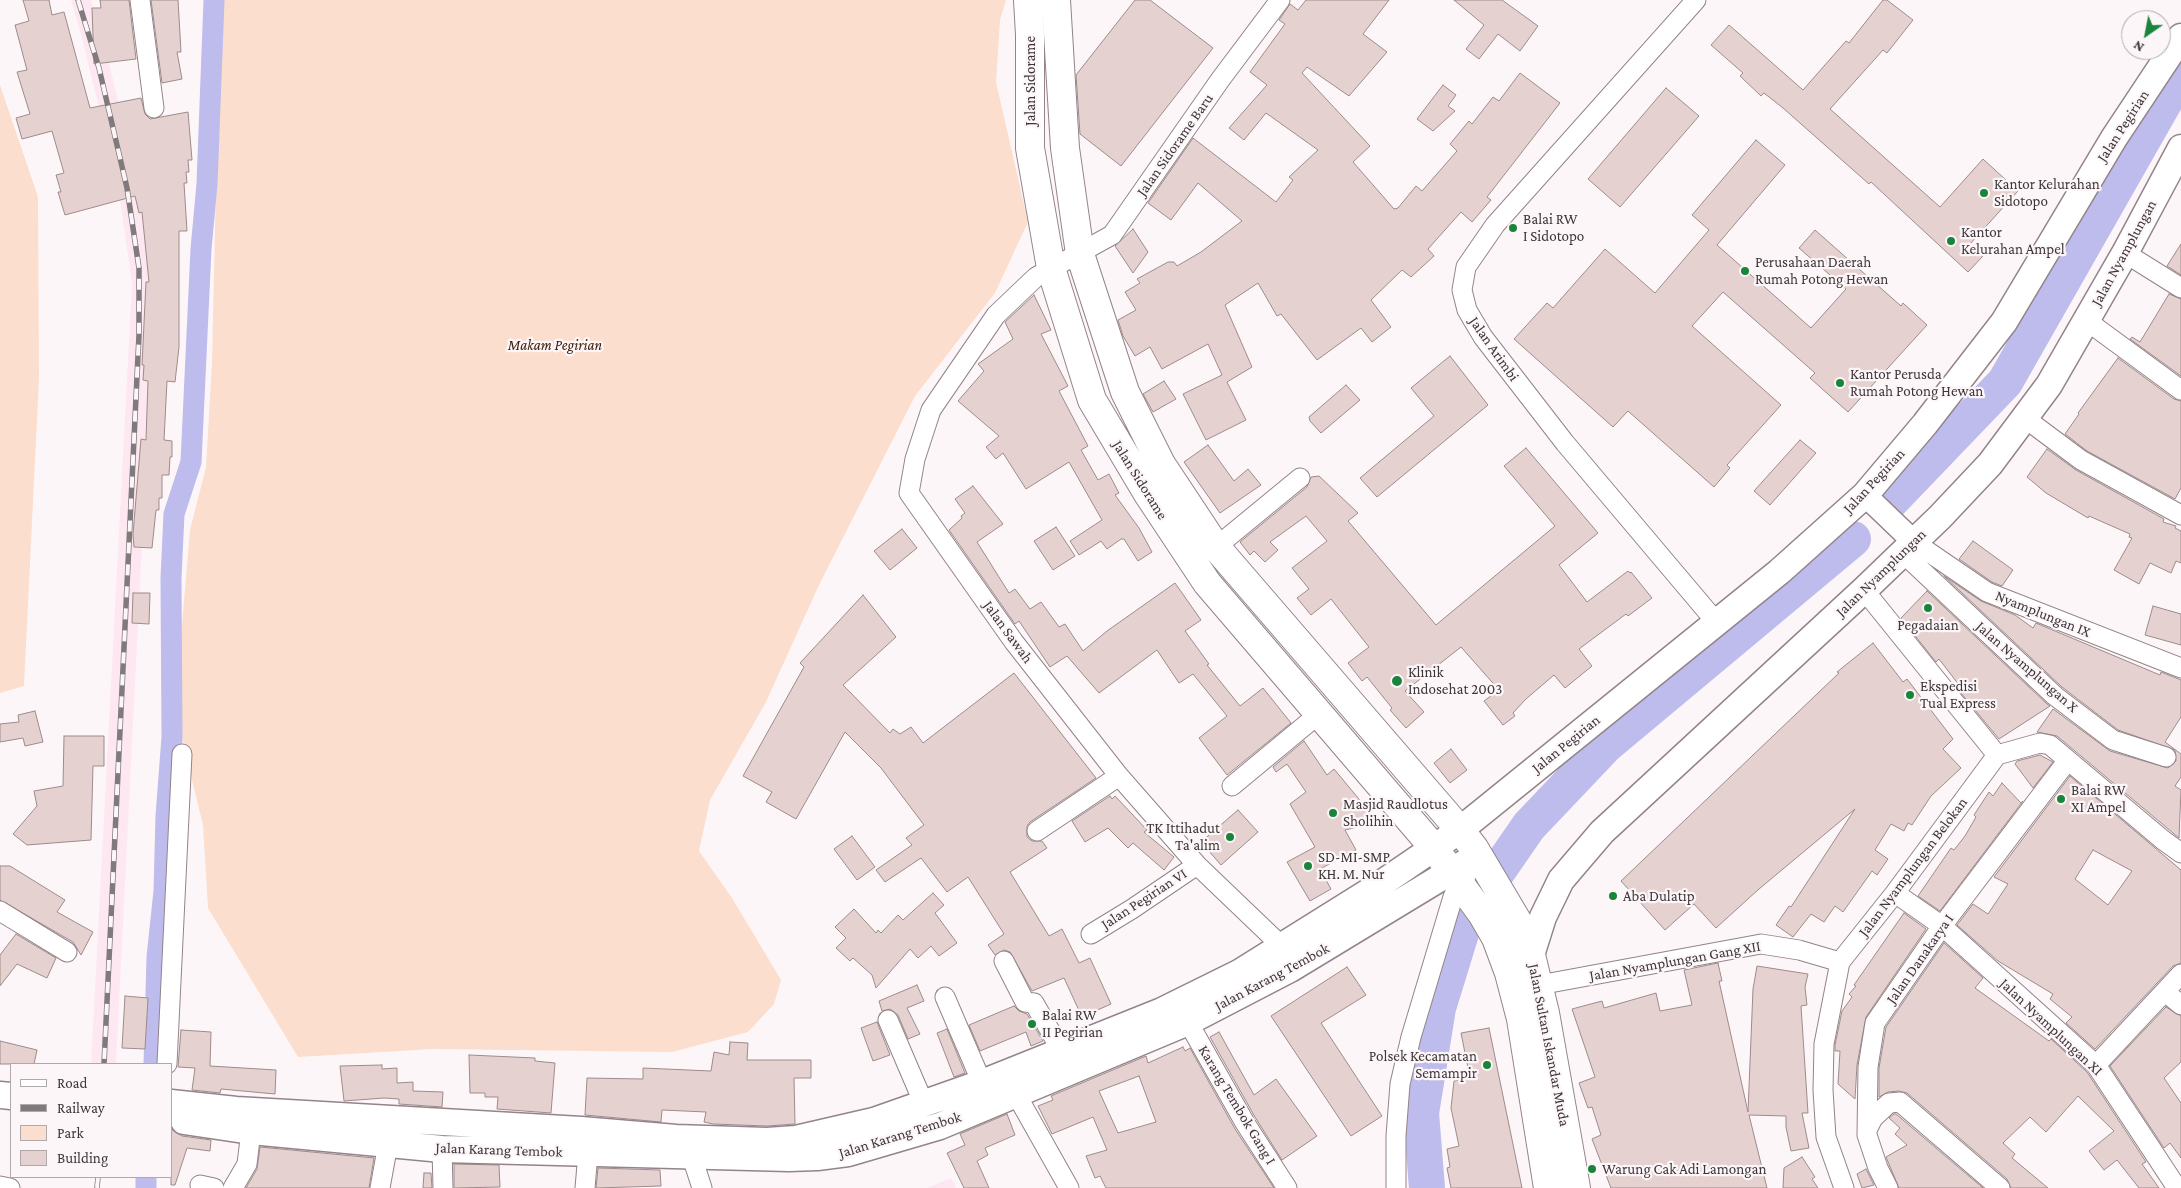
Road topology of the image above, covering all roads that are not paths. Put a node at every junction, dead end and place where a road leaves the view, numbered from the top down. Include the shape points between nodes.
1 (140, 0) edge
2 (1028, 0) edge
3 (1056, 0) edge
4 (1280, 0) edge
5 (1696, 0) edge
6 (2181, 37) edge
7 (154, 108) dead end
8 (2178, 163) edge
9 (2125, 253) junction
10 (1080, 254) junction
11 (1051, 268) junction
12 (2181, 288) edge
13 (2087, 321) junction
14 (2181, 390) edge
15 (2026, 419) junction
16 (1300, 478) dead end
17 (1865, 495) junction
18 (2181, 515) edge
19 (1216, 547) junction
20 (1908, 548) junction
21 (1864, 590) junction
22 (1717, 623) junction
23 (2181, 668) edge
24 (1320, 713) junction
25 (182, 754) dead end
26 (1997, 755) junction
27 (2166, 757) dead end
28 (2068, 760) junction
29 (1120, 776) junction
30 (1232, 786) dead end
31 (1460, 830) junction
32 (1037, 831) dead end
33 (1434, 848) junction
34 (2181, 853) edge
35 (1197, 865) junction
36 (1486, 870) junction
37 (1465, 891) junction
38 (1895, 893) junction
39 (0, 911) edge
40 (1942, 926) junction
41 (1091, 934) dead end
42 (67, 952) dead end
43 (1531, 954) junction
44 (1292, 955) junction
45 (1004, 961) dead end
46 (1840, 962) junction
47 (2181, 974) edge
48 (1539, 985) junction
49 (2165, 992) junction
50 (945, 997) dead end
51 (2181, 1005) edge
52 (888, 1020) dead end
53 (1188, 1022) junction
54 (1067, 1061) junction
55 (167, 1063) edge
56 (2096, 1065) junction
57 (982, 1083) junction
58 (1016, 1094) junction
59 (172, 1103) edge
60 (924, 1104) junction
61 (172, 1118) edge
62 (241, 1123) junction
63 (494, 1124) junction
64 (1868, 1128) junction
65 (388, 1144) junction
66 (442, 1149) junction
67 (493, 1150) junction
68 (588, 1153) junction
69 (692, 1157) junction
70 (0, 1186) edge
71 (10, 1188) edge
72 (233, 1188) edge
73 (380, 1188) edge
74 (443, 1188) edge
75 (585, 1188) edge
76 (702, 1188) edge
77 (1069, 1188) edge
78 (1287, 1188) edge
79 (1396, 1188) edge
80 (1548, 1188) edge
81 (1576, 1188) edge
82 (1844, 1188) edge
83 (1888, 1188) edge
84 (2000, 1188) edge
85 (2177, 1188) edge

1 - 7 street
2 - 11 highway, Jalan Sidorame via 1030,148
3 - 10 highway, Jalan Sidorame via 1065,148
4 - 10 street, Jalan Sidorame Baru via 1112,235
5 - 22 street, Jalan Arimbi via 1496,225 1466,267 1462,290 1468,310 1483,337 1565,443
6 - 17 main road, Jalan Pegirian via 2114,138 2004,322
8 - 9 main road, Jalan Nyamplungan
9 - 12 street
9 - 13 main road, Jalan Nyamplungan
10 - 11 street, Jalan Sidorame Baru
10 - 19 highway, Jalan Sidorame via 1125,392 1161,464
11 - 24 highway, Jalan Sidorame via 1092,400 1148,494 1207,583
11 - 29 street, Jalan Sawah via 1036,277 996,315 931,410 915,459 909,493 1014,642
13 - 14 street
13 - 15 main road, Jalan Nyamplungan
15 - 18 street via 2081,460
15 - 20 main road, Jalan Nyamplungan via 1990,464
16 - 19 street
17 - 20 street
17 - 22 main road, Jalan Pegirian
19 - 31 highway, Jalan Sidorame
20 - 21 main road, Jalan Nyamplungan
20 - 23 street, Nyamplungan IX via 1994,595
20 - 27 street, Jalan Nyamplungan X via 2055,696 2113,740
21 - 26 street
21 - 43 main road, Jalan Nyamplungan via 1602,832 1561,880 1543,917
22 - 31 main road, Jalan Pegirian
24 - 30 street
24 - 33 highway, Jalan Sidorame
25 - 55 street
26 - 28 street via 2040,742 2050,745
26 - 38 street, Jalan Nyamplungan Belokan
28 - 34 street
28 - 40 street, Jalan Danakarya I
29 - 32 street
29 - 35 street, Jalan Sawah
31 - 33 main road, Jalan Karang Tembok
31 - 36 highway, Jalan Sidorame
33 - 37 highway, Jalan Sidorame
33 - 44 main road, Jalan Karang Tembok
35 - 41 street, Jalan Pegirian VI
35 - 44 street, Jalan Sawah
36 - 37 main road, Jalan Karang Tembok
36 - 43 highway, Jalan Sultan Iskandar Muda via 1519,924
37 - 44 main road, Jalan Karang Tembok
37 - 79 street via 1410,1037 1400,1084
37 - 80 highway, Jalan Sultan Iskandar Muda via 1496,938 1515,996
38 - 40 street, Jalan Nyamplungan XI
38 - 46 street, Jalan Nyamplungan Belokan
39 - 42 street
40 - 56 street, Jalan Nyamplungan XI
40 - 64 street, Jalan Danakarya I via 1875,1024 1868,1067
43 - 48 highway, Jalan Sultan Iskandar Muda
44 - 53 main road, Jalan Karang Tembok
44 - 54 main road, Jalan Karang Tembok via 1239,973
45 - 54 street via 1025,1002 1034,1003
46 - 48 street, Jalan Nyamplungan Gang XII via 1799,950 1761,944
46 - 82 street, Jalan Nyamplungan Belokan via 1824,1044 1823,1090 1826,1137
47 - 49 street
48 - 81 highway, Jalan Sultan Iskandar Muda
49 - 51 street
49 - 56 street
50 - 57 street
52 - 60 street
53 - 54 main road, Jalan Karang Tembok
53 - 78 street, Karang Tembok Gang I via 1245,1123
54 - 57 main road, Jalan Karang Tembok
54 - 58 main road, Jalan Karang Tembok
56 - 85 street, Jalan Nyamplungan XI
57 - 60 main road, Jalan Karang Tembok
58 - 69 main road, Jalan Karang Tembok via 940,1126 848,1152 808,1158
58 - 77 street
59 - 62 main road, Jalan Karang Tembok
60 - 63 main road, Jalan Karang Tembok via 857,1125 796,1139 767,1141 676,1138
61 - 62 main road, Jalan Karang Tembok
62 - 63 main road, Jalan Karang Tembok
62 - 65 main road, Jalan Karang Tembok
62 - 72 street via 248,1164
63 - 67 main road
64 - 83 street, Jalan Danakarya I via 1867,1135
64 - 84 street via 1873,1118 1889,1103 1900,1102
65 - 66 main road, Jalan Karang Tembok
65 - 73 street
66 - 67 main road, Jalan Karang Tembok
66 - 74 street
67 - 68 main road, Jalan Karang Tembok
68 - 69 main road, Jalan Karang Tembok
68 - 75 street
69 - 76 street
70 - 71 street

